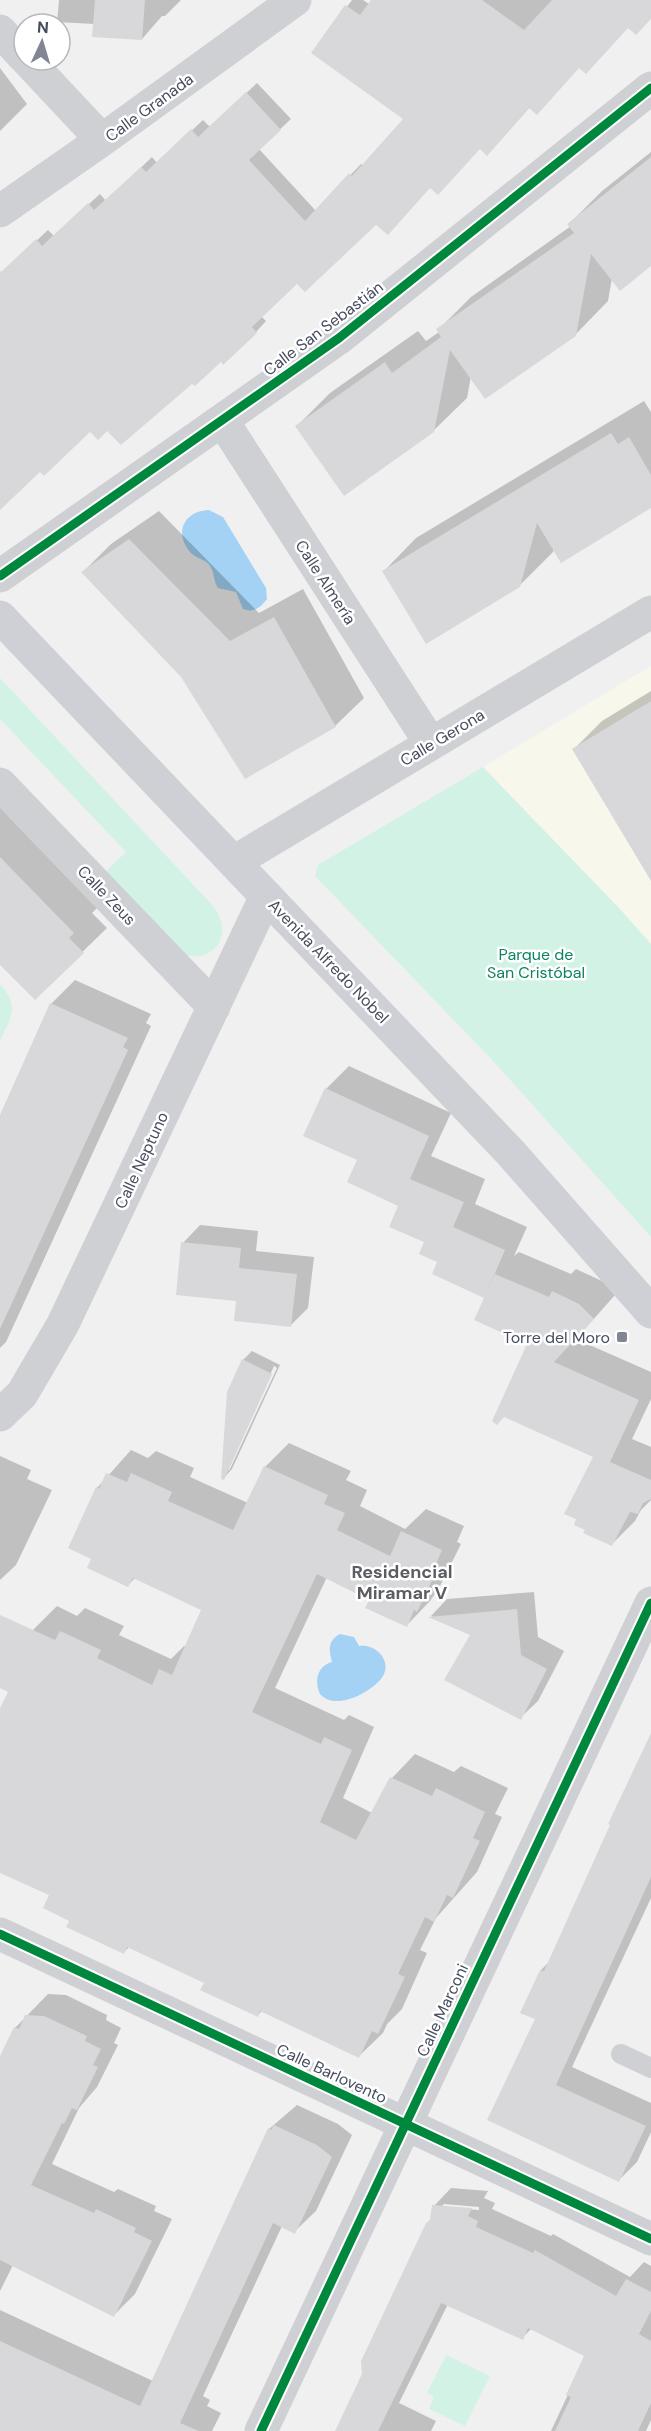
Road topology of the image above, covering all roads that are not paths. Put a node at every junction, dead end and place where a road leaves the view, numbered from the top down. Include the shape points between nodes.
1 (295, 0) edge
2 (0, 31) edge
3 (12, 44) edge
4 (38, 72) edge
5 (651, 88) edge
6 (102, 140) junction
7 (0, 211) edge
8 (222, 420) junction
9 (0, 576) edge
10 (651, 612) edge
11 (0, 617) edge
12 (431, 744) junction
13 (0, 784) edge
14 (234, 862) junction
15 (266, 896) junction
16 (214, 1006) junction
17 (651, 1312) edge
18 (0, 1415) edge
19 (651, 1602) edge
20 (3, 1943) edge
21 (621, 2054) dead end
22 (651, 2068) edge
23 (405, 2124) junction
24 (650, 2238) edge
25 (261, 2431) edge

1 - 6 street, Calle Granada
2 - 3 street
4 - 6 street
5 - 8 street, Calle San Sebastián via 339,338
6 - 7 street, Calle Granada
8 - 9 street, Calle San Sebastián
8 - 12 street, Calle Almería
10 - 12 street, Calle Gerona
11 - 14 main road, Avenida Alfredo Nobel
12 - 14 street, Calle Gerona
13 - 16 street, Calle Zeus
14 - 15 main road, Avenida Alfredo Nobel
15 - 16 street, Calle Neptuno
15 - 17 main road, Avenida Alfredo Nobel via 510,1152
16 - 18 street, Calle Neptuno via 63,1324 22,1394
19 - 23 street, Calle Marconi
20 - 23 street, Calle Barlovento
21 - 22 lane
23 - 24 street, Calle Barlovento
23 - 25 street, Calle Marconi

